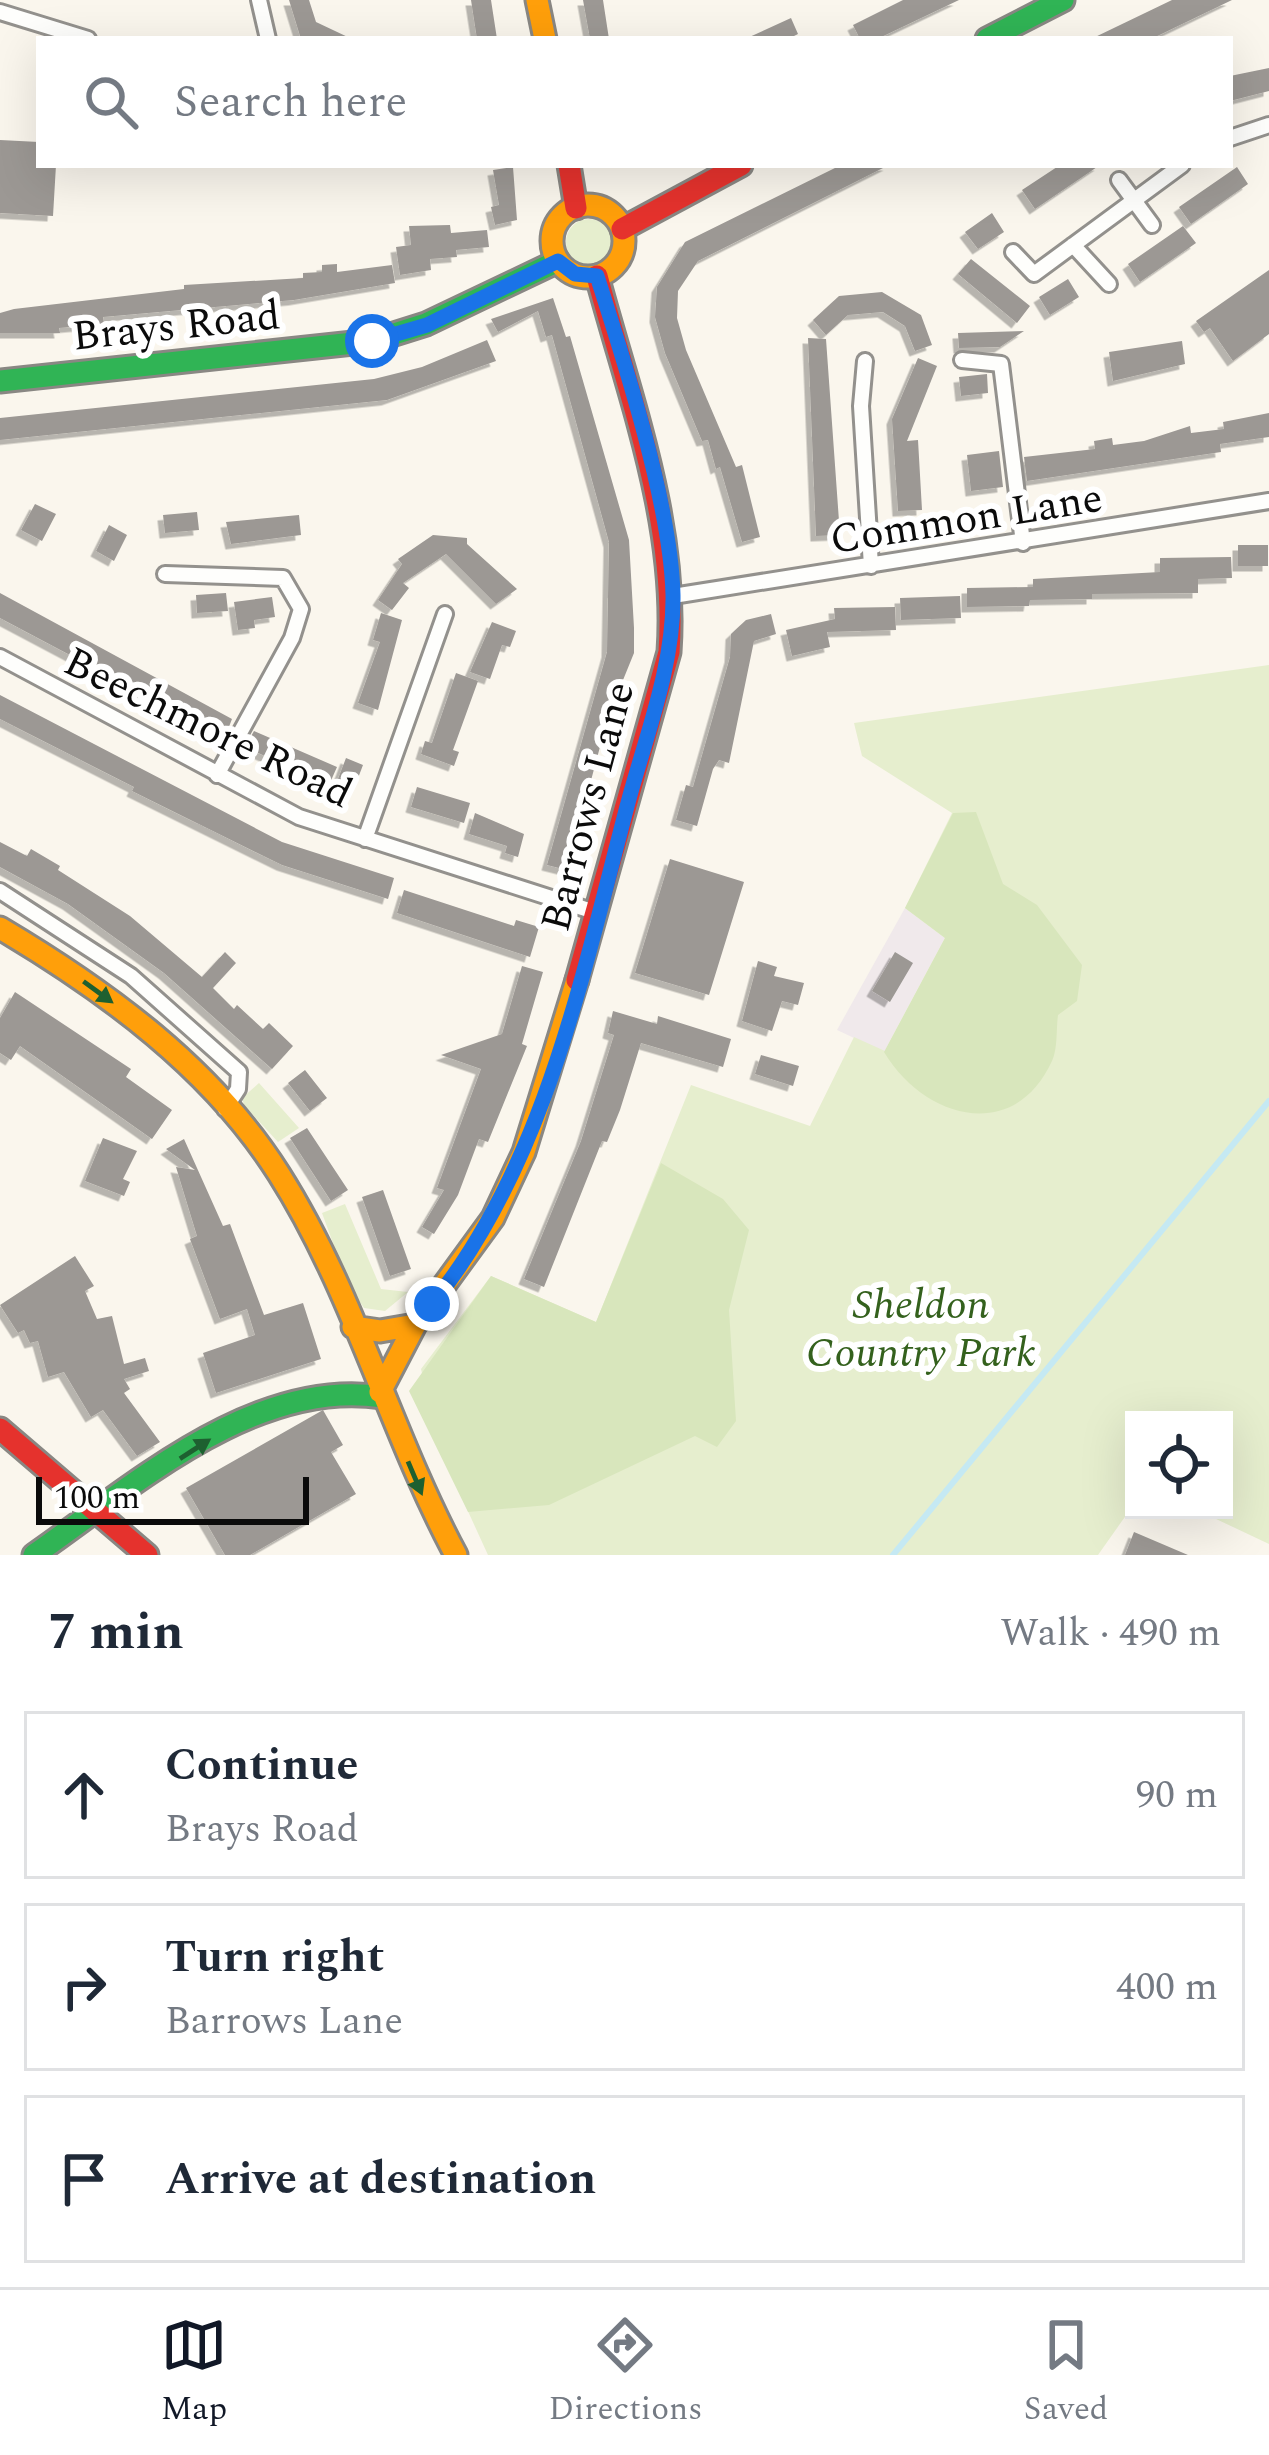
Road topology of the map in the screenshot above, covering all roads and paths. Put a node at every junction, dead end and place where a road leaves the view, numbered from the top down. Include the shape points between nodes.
1 (259, 0) edge
2 (537, 0) edge
3 (1063, 0) edge
4 (0, 12) edge
5 (78, 36) edge
6 (267, 36) edge
7 (543, 36) edge
8 (993, 36) edge
9 (1269, 125) edge
10 (1233, 137) edge
11 (569, 168) edge
12 (735, 168) edge
13 (1178, 168) edge
14 (1119, 180) dead end
15 (1135, 200) junction
16 (576, 208) junction
17 (1152, 225) dead end
18 (622, 229) junction
19 (1072, 245) junction
20 (1013, 253) dead end
21 (558, 261) junction
22 (597, 276) junction
23 (1108, 284) dead end
24 (962, 360) dead end
25 (865, 361) dead end
26 (0, 381) edge
27 (1269, 501) edge
28 (1023, 543) junction
29 (871, 566) junction
30 (165, 574) dead end
31 (673, 596) junction
32 (445, 614) dead end
33 (0, 657) edge
34 (217, 775) junction
35 (365, 838) junction
36 (0, 891) edge
37 (598, 913) junction
38 (0, 928) edge
39 (225, 1108) junction
40 (415, 1325) junction
41 (352, 1327) junction
42 (381, 1395) junction
43 (0, 1429) edge
44 (97, 1514) junction
45 (36, 1554) edge
46 (147, 1555) edge
47 (455, 1555) edge

1 - 6 street
2 - 7 main road
3 - 8 main road
4 - 5 street
9 - 10 street
11 - 16 main road
12 - 18 main road
13 - 15 street
14 - 15 street
15 - 17 street
15 - 19 street
16 - 18 main road via 603,209
16 - 21 main road via 554,230
18 - 22 main road via 620,258
19 - 20 street via 1034,274
19 - 23 street
21 - 22 main road via 575,274
21 - 26 main road, Brays Road via 427,325 372,341
22 - 31 main road, Barrows Lane via 667,539
24 - 28 street via 1001,364
25 - 29 street
27 - 28 street, Common Lane
28 - 29 street, Common Lane
29 - 31 street, Common Lane
30 - 34 street via 283,578 301,609
31 - 37 main road, Barrows Lane via 669,652
32 - 35 street
33 - 34 street, Beechmore Road
34 - 35 street, Beechmore Road via 299,817
35 - 37 street, Beechmore Road
36 - 39 street via 131,976 239,1072
37 - 40 main road, Barrows Lane via 524,1152 493,1218
38 -> 39 main road via 131,1016
39 - 41 main road via 280,1177
40 - 41 main road
40 - 42 main road, Barrows Lane
41 - 42 main road
44 -> 42 main road via 261,1413 326,1390
42 -> 47 main road
43 - 44 main road
44 - 45 main road
44 - 46 main road

